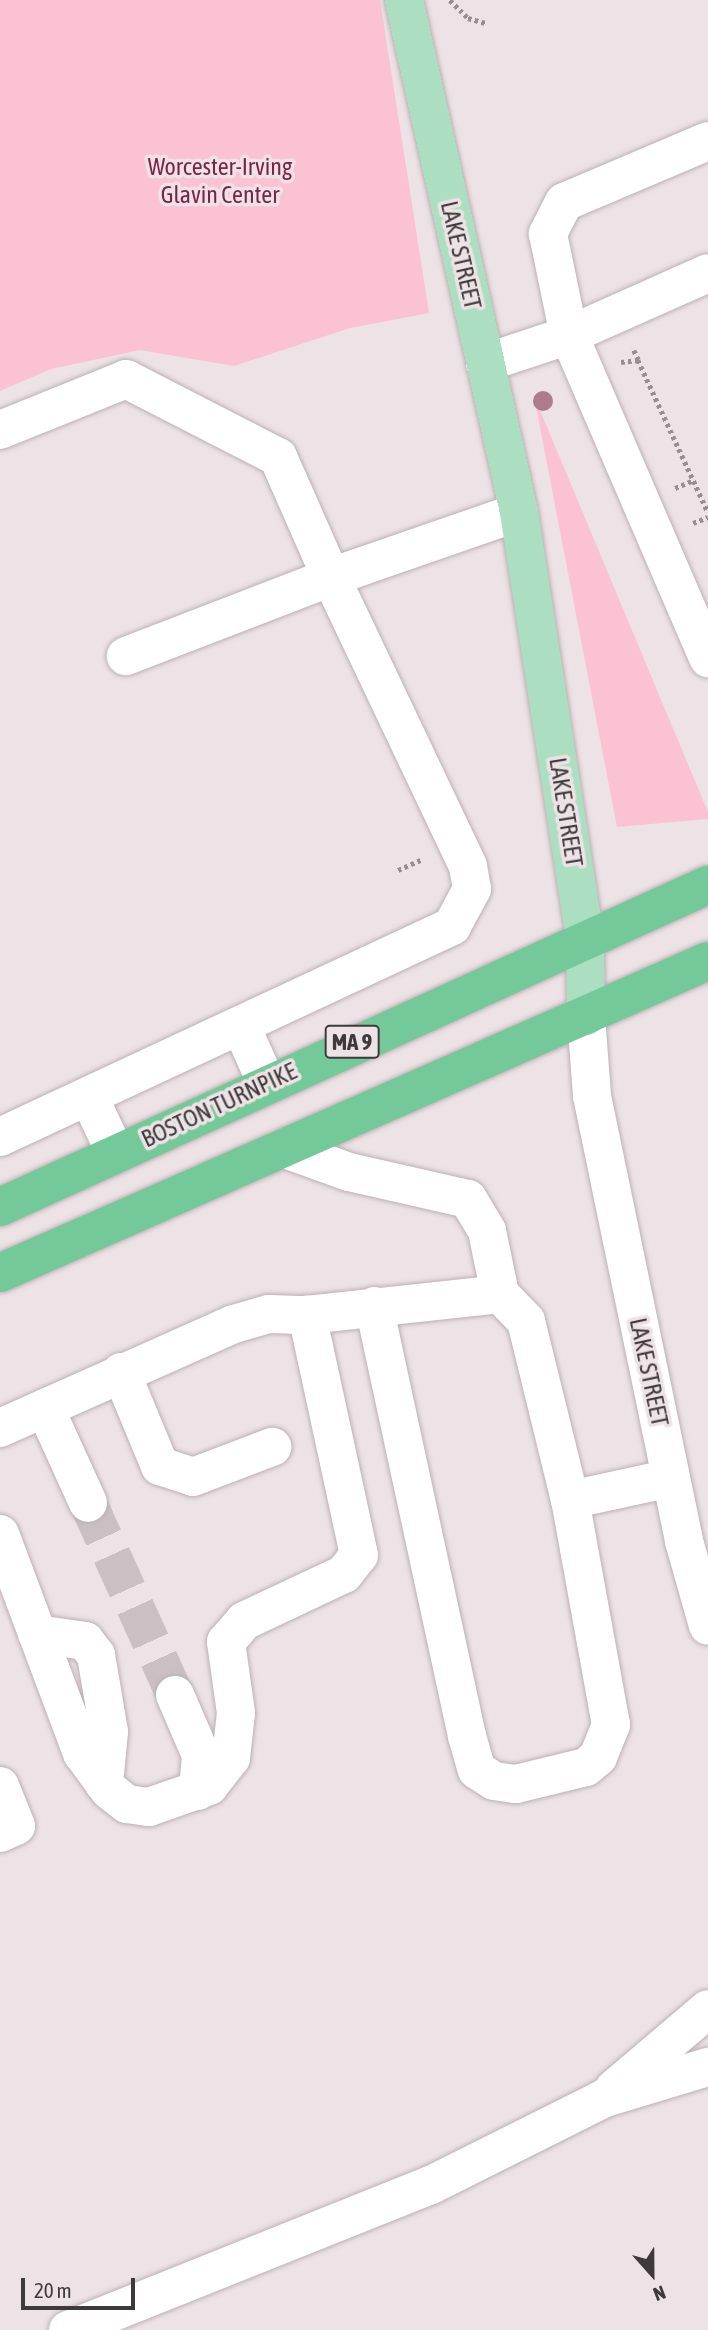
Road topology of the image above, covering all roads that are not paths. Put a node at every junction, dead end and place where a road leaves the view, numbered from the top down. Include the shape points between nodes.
1 (404, 0) edge
2 (708, 141) edge
3 (708, 273) edge
4 (569, 335) junction
5 (485, 363) junction
6 (0, 430) edge
7 (519, 512) junction
8 (331, 577) junction
9 (126, 656) dead end
10 (708, 658) edge
11 (708, 885) edge
12 (585, 939) junction
13 (708, 961) edge
14 (586, 1016) junction
15 (241, 1026) junction
16 (266, 1082) junction
17 (89, 1097) junction
18 (0, 1137) edge
19 (288, 1150) junction
20 (116, 1154) junction
21 (0, 1207) edge
22 (0, 1273) edge
23 (499, 1294) junction
24 (374, 1306) junction
25 (307, 1315) junction
26 (121, 1372) junction
27 (45, 1408) junction
28 (0, 1428) edge
29 (272, 1447) dead end
30 (671, 1478) junction
31 (570, 1500) junction
32 (88, 1503) tunnel mouth
33 (0, 1534) edge
34 (702, 1575) edge
35 (708, 1626) edge
36 (175, 1695) tunnel mouth
37 (0, 1786) edge
38 (198, 1791) junction
39 (0, 1833) edge
40 (708, 2010) edge
41 (708, 2067) edge
42 (605, 2098) junction
43 (68, 2330) edge

1 - 5 main road, LAKE STREET
2 - 4 street via 564,202 548,234
3 - 4 street
4 - 5 street
4 - 10 street
5 - 7 main road, LAKE STREET
6 - 8 street via 126,379 177,400 278,457
7 - 8 street
7 - 12 main road, LAKE STREET
8 - 9 street
8 - 15 street via 468,866 472,889 452,926
11 - 12 highway, BOSTON TURNPIKE / MA 9
12 - 14 main road, LAKE STREET
12 - 16 highway, BOSTON TURNPIKE / MA 9
13 - 14 highway
14 - 19 highway
14 - 30 street, LAKE STREET via 592,1096
15 - 16 street
15 - 17 street
16 - 20 highway, BOSTON TURNPIKE / MA 9
17 - 18 street
17 - 20 street
19 - 22 highway
19 - 23 street via 348,1172 468,1199 487,1231
20 - 21 highway, BOSTON TURNPIKE / MA 9
23 - 24 street
23 - 31 street via 526,1321
24 - 25 street
24 - 31 street via 467,1736 477,1770 494,1780 516,1784 586,1767 598,1756 611,1725
25 - 26 street via 269,1314 234,1324
25 - 38 street via 359,1555 344,1574 244,1621 226,1642 236,1738 231,1758
26 - 27 street
26 - 29 street via 160,1466 193,1477
27 - 28 street
27 - 32 street
30 - 31 street
30 - 34 street, LAKE STREET
33 - 38 street via 82,1753 104,1784 127,1804 149,1807
34 - 35 street, LAKE STREET
36 - 38 street via 201,1755
37 - 39 street via 16,1826
40 - 42 street
41 - 42 street
42 - 43 street via 431,2185

